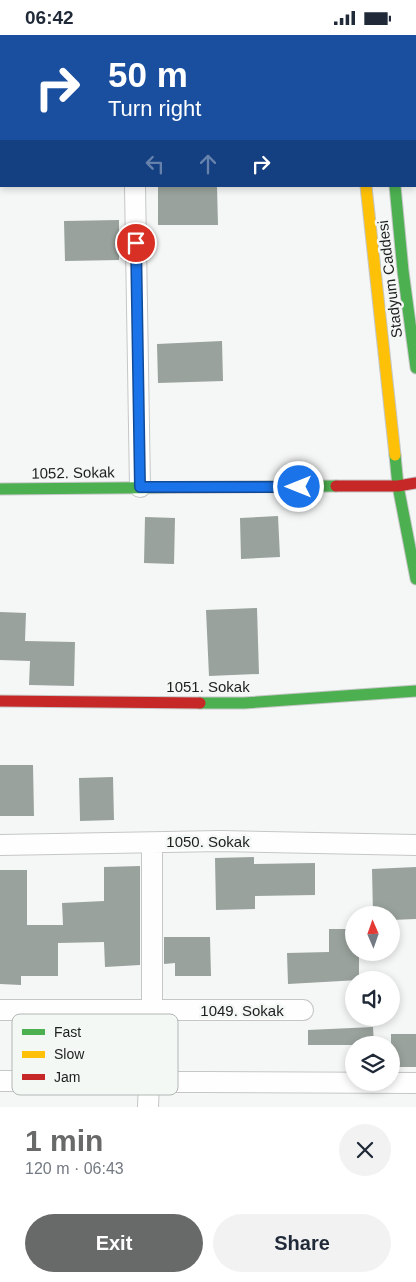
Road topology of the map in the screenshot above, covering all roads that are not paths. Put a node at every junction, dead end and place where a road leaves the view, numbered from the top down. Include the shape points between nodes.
1 (135, 187) edge
2 (366, 187) edge
3 (395, 187) edge
4 (416, 368) edge
5 (416, 483) edge
6 (398, 486) junction
7 (140, 487) junction
8 (0, 489) edge
9 (416, 579) edge
10 (416, 691) edge
11 (0, 701) edge
12 (152, 843) junction
13 (0, 845) edge
14 (416, 845) edge
15 (0, 1009) edge
16 (303, 1010) dead end
17 (152, 1011) junction
18 (152, 1014) edge
19 (178, 1081) edge
20 (416, 1083) edge

1 - 7 street
2 - 6 street
3 - 4 street, Stadyum Caddesi
5 - 6 street, 1052. Sokak
6 - 7 street, 1052. Sokak
6 - 9 street
7 - 8 street, 1052. Sokak
10 - 11 street, 1051. Sokak via 244,703
12 - 13 street, 1050. Sokak
12 - 14 street, 1050. Sokak via 220,841
12 - 17 street
15 - 17 street, 1049. Sokak
16 - 17 street, 1049. Sokak
17 - 18 street
19 - 20 street

